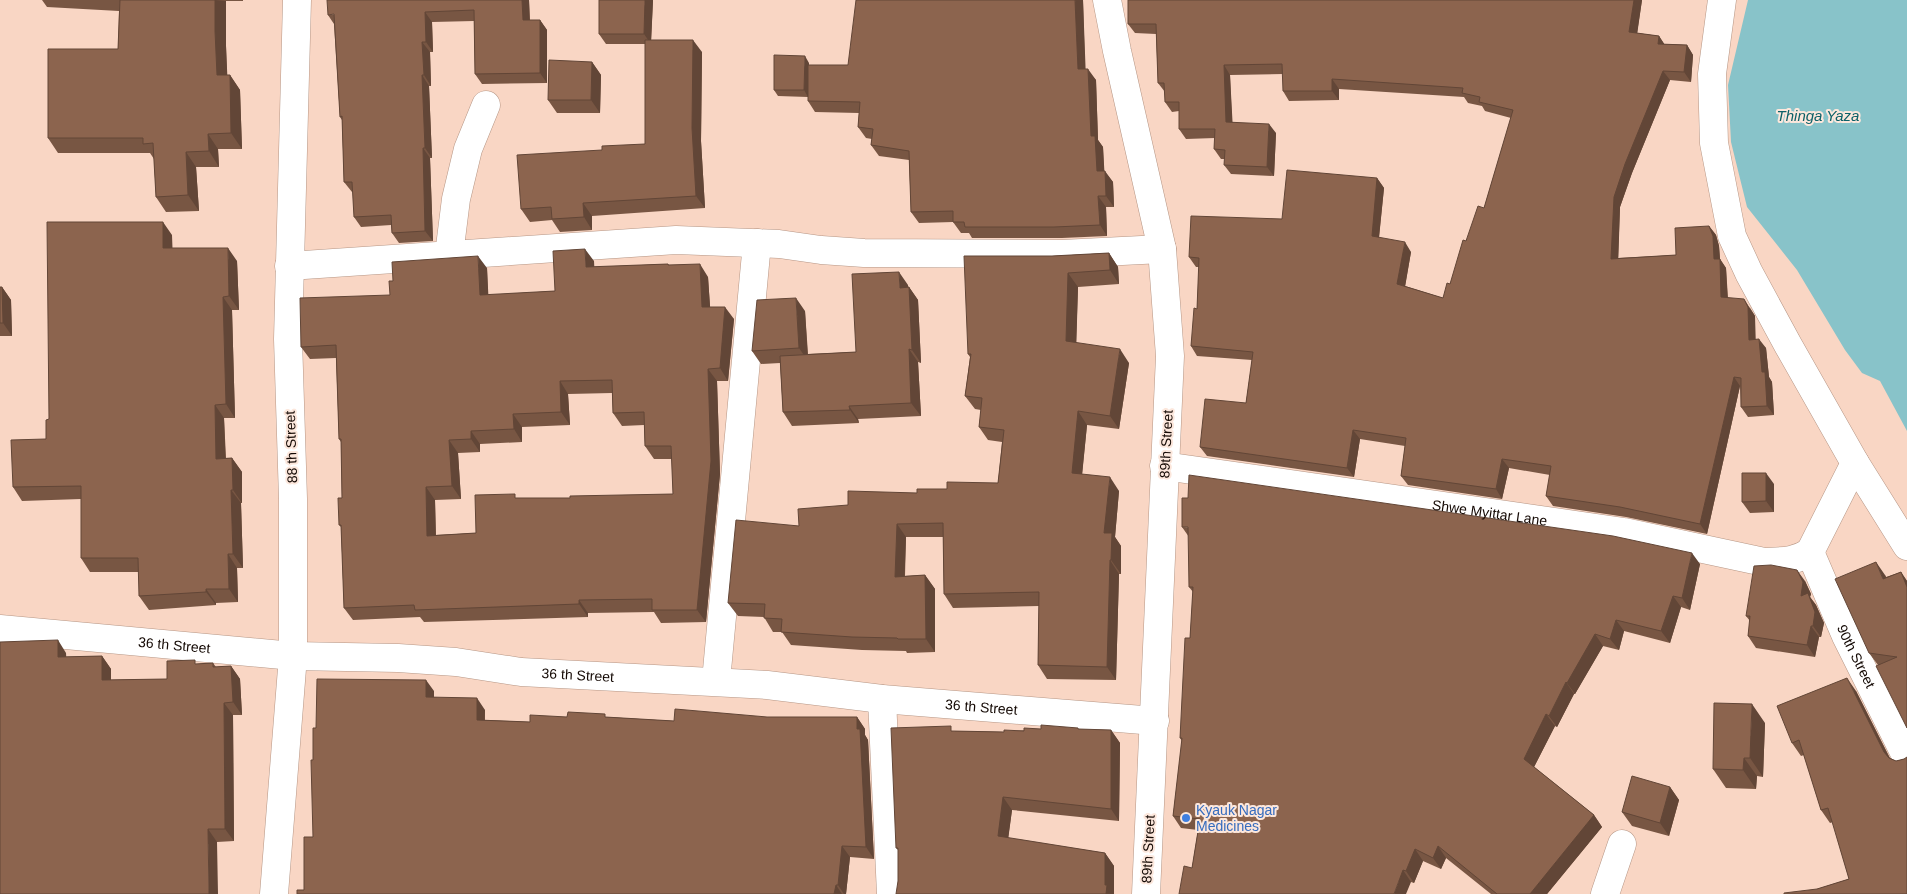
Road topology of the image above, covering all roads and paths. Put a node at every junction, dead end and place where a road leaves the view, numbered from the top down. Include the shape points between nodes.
1 (297, 0) edge
2 (1107, 0) edge
3 (1722, 0) edge
4 (486, 105) dead end
5 (757, 243) junction
6 (1162, 249) junction
7 (449, 255) junction
8 (289, 266) junction
9 (1855, 463) junction
10 (1164, 466) junction
11 (1907, 546) edge
12 (1810, 552) junction
13 (0, 628) edge
14 (293, 656) junction
15 (716, 681) junction
16 (882, 699) junction
17 (1155, 721) junction
18 (1907, 758) edge
19 (1622, 844) dead end
20 (274, 894) edge
21 (891, 894) edge
22 (1146, 894) edge
23 (1605, 894) edge

1 - 8 street, 88 th Street
2 - 6 street, 89th Street
3 - 9 street via 1712,74 1714,143 1732,236 1788,345
4 - 7 street via 468,149
5 - 6 street via 864,253 1062,254
5 - 7 street via 676,240
5 - 15 street
6 - 10 street, 89th Street via 1170,356
7 - 8 street
8 - 14 street, 88 th Street
9 - 11 street
9 - 12 street
10 - 12 street, Shwe Myittar Lane via 1624,532 1764,562 1793,560
10 - 17 street, 89th Street
12 - 18 street, 90th Street via 1846,636
13 - 14 street, 36 th Street
14 - 15 street, 36 th Street via 398,658 456,662 521,672
14 - 20 street, 88 th Street
15 - 16 street, 36 th Street
16 - 17 street, 36 th Street
16 - 21 street
17 - 22 street, 89th Street
19 - 23 street

